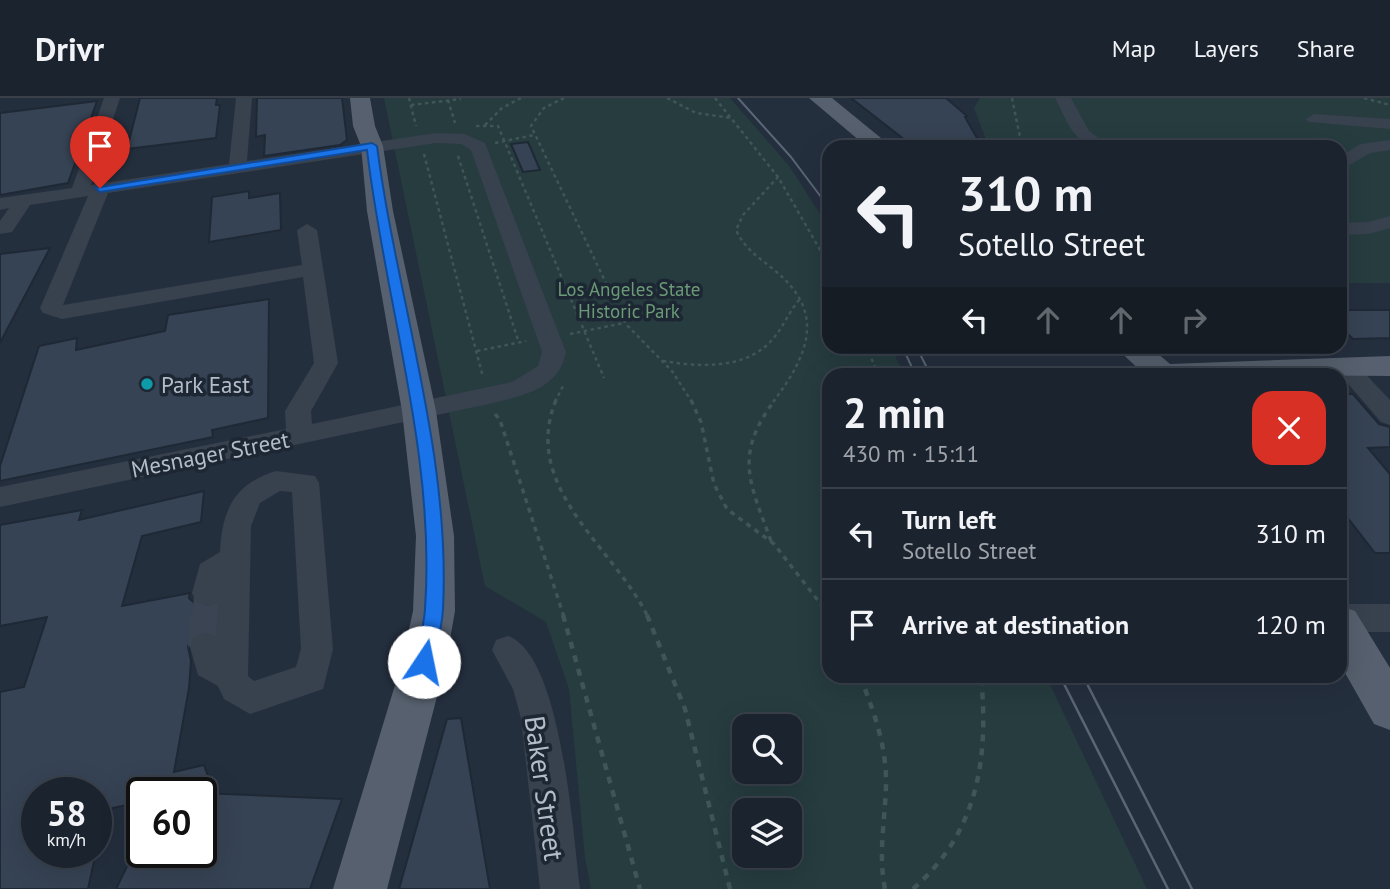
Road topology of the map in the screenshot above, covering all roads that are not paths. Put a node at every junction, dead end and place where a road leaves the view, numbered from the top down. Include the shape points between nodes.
1 (112, 98) edge
2 (244, 98) edge
3 (359, 98) edge
4 (819, 98) edge
5 (1063, 98) edge
6 (1314, 119) dead end
7 (1390, 124) edge
8 (872, 140) edge
9 (1091, 140) edge
10 (1390, 145) edge
11 (372, 146) junction
12 (1347, 160) edge
13 (238, 167) junction
14 (192, 191) dead end
15 (91, 195) junction
16 (24, 200) junction
17 (0, 204) edge
18 (1390, 222) edge
19 (0, 228) edge
20 (1347, 229) edge
21 (306, 230) dead end
22 (312, 269) junction
23 (1139, 354) edge
24 (1390, 366) edge
25 (1346, 367) joint
26 (1156, 368) edge
27 (1320, 368) edge
28 (1347, 368) edge
29 (419, 411) junction
30 (1390, 416) edge
31 (288, 439) junction
32 (276, 481) junction
33 (0, 497) edge
34 (233, 559) junction
35 (208, 593) tunnel mouth
36 (1347, 618) edge
37 (1390, 618) edge
38 (1347, 636) edge
39 (206, 648) tunnel mouth
40 (509, 650) dead end
41 (231, 676) junction
42 (1390, 709) edge
43 (360, 889) edge
44 (560, 889) edge

1 - 15 street
2 - 13 street
3 - 11 main road
4 - 8 main road
5 - 9 street via 1082,134
6 - 7 street
10 - 12 street via 1366,148
11 - 13 street
11 - 29 main road
11 - 29 street, Mesnager Street via 473,141 550,337 554,361 540,378
13 - 15 street
14 - 15 street
15 - 16 street
15 - 22 street via 51,308 62,312
16 - 17 street
16 - 19 street via 5,228
18 - 20 street
21 - 22 street
22 - 31 street via 326,363 298,411
23 - 26 main road
24 - 25 main road
25 - 27 main road
28 - 30 street
29 - 31 street, Mesnager Street
29 - 43 main road via 432,498 434,611 407,729
31 - 32 street
31 - 33 street, Mesnager Street
32 - 34 street via 249,496 236,526
32 - 41 street via 305,483 317,649 311,678 250,698 236,688
34 - 35 street via 211,573
34 - 41 street
36 - 37 street
38 - 42 main road
39 - 41 street via 210,665
40 - 44 street, Baker Street via 529,685 539,718

